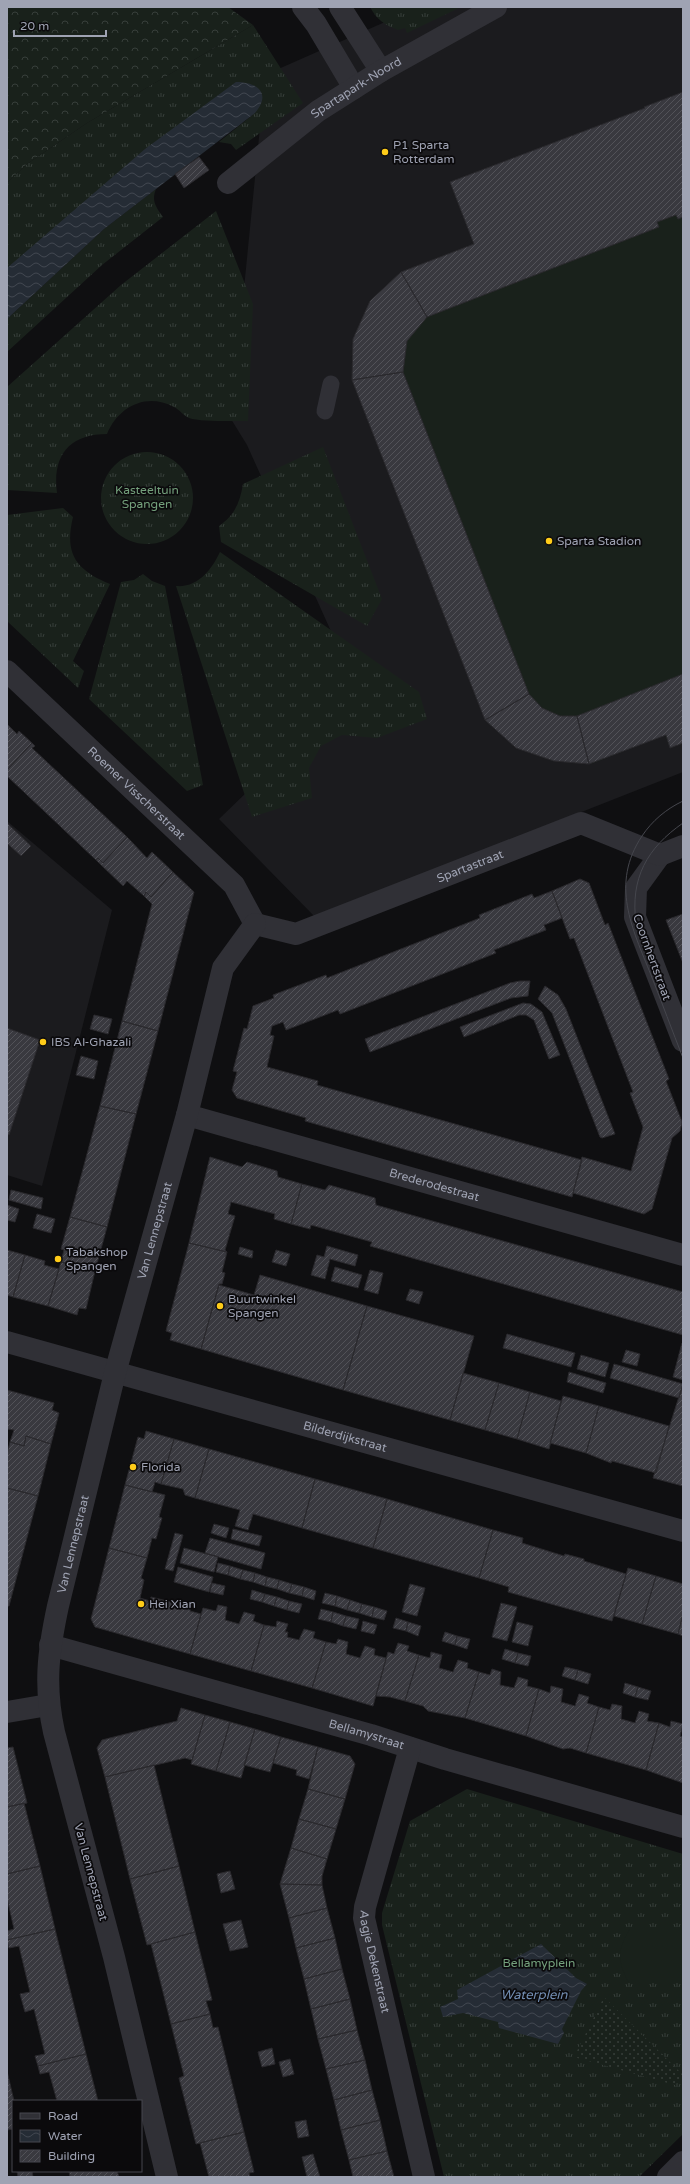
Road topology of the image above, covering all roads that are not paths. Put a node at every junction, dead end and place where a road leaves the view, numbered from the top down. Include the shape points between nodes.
1 (303, 7) edge
2 (340, 7) edge
3 (496, 7) edge
4 (381, 71) junction
5 (354, 88) junction
6 (228, 184) dead end
7 (331, 384) dead end
8 (325, 411) dead end
9 (7, 671) edge
10 (683, 846) edge
11 (660, 855) junction
12 (255, 924) junction
13 (683, 1041) edge
14 (187, 1115) junction
15 (683, 1255) edge
16 (7, 1342) edge
17 (115, 1373) junction
18 (683, 1532) edge
19 (50, 1645) junction
20 (48, 1704) junction
21 (7, 1712) edge
22 (410, 1748) junction
23 (683, 1827) edge
24 (683, 2162) edge
25 (167, 2177) edge
26 (424, 2177) edge
27 (668, 2177) edge

1 - 5 street
2 - 4 street
3 - 4 street, Spartapark-Noord
4 - 5 street, Spartapark-Noord
5 - 6 street, Spartapark-Noord via 318,111
7 - 8 lane
9 - 12 street, Roemer Visscherstraat via 230,881
10 - 11 street
11 - 12 street, Spartastraat via 581,823 296,934
11 - 13 street, Coornhertstraat via 636,888 635,917
12 - 14 street, Van Lennepstraat via 223,968
14 - 15 street, Brederodestraat
14 - 17 street, Van Lennepstraat
16 - 17 street, Bilderdijkstraat
17 - 18 street, Bilderdijkstraat
17 - 19 street, Van Lennepstraat
19 - 20 street, Van Lennepstraat
19 - 22 street, Bellamystraat
20 - 21 street
20 - 25 street, Van Lennepstraat via 114,1957
22 - 23 street, Bellamystraat
22 - 26 street, Aagje Dekenstraat via 364,1918
24 - 27 street

